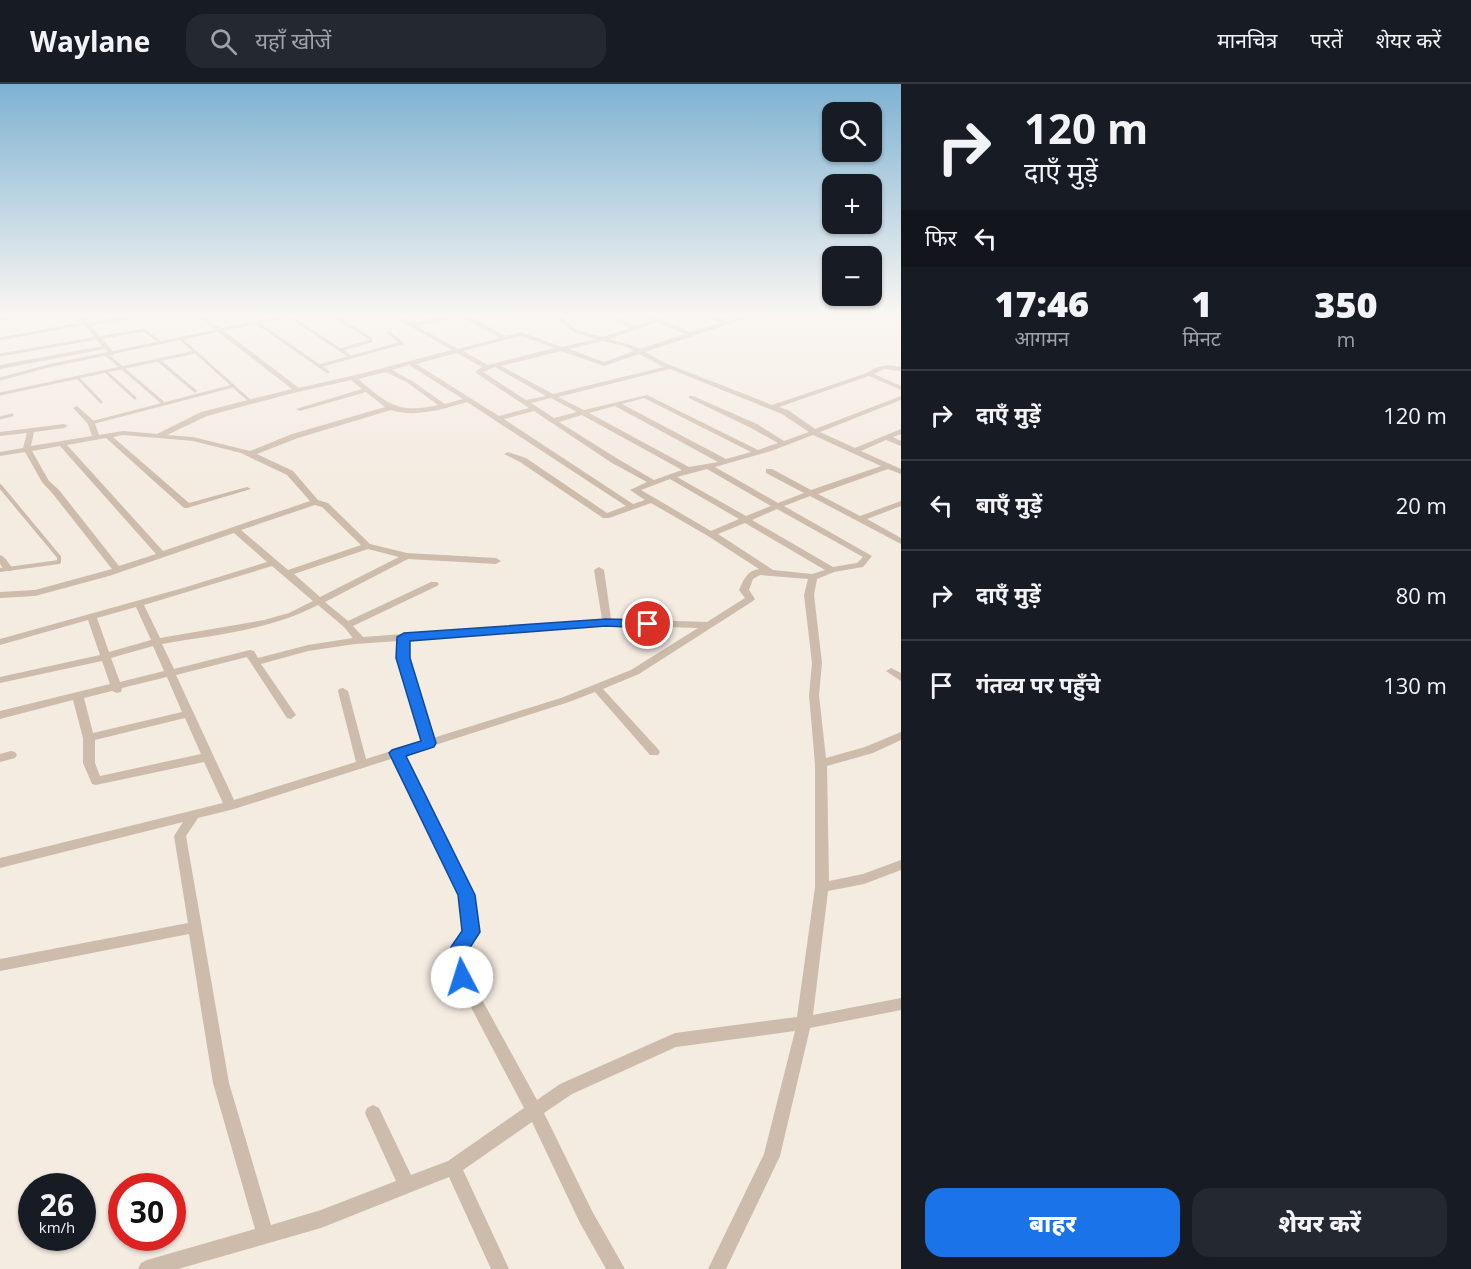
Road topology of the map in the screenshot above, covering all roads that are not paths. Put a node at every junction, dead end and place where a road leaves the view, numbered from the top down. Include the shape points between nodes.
1 (35, 370) edge
2 (113, 370) edge
3 (126, 370) edge
4 (170, 370) edge
5 (215, 370) edge
6 (272, 370) edge
7 (325, 370) edge
8 (381, 370) edge
9 (388, 370) edge
10 (421, 370) edge
11 (481, 370) edge
12 (505, 370) edge
13 (656, 370) edge
14 (679, 370) edge
15 (877, 370) edge
16 (106, 372) junction
17 (328, 372) dead end
18 (624, 372) dead end
19 (869, 374) junction
20 (634, 375) junction
21 (78, 378) junction
22 (353, 378) junction
23 (0, 379) edge
24 (0, 386) edge
25 (233, 386) junction
26 (901, 388) edge
27 (298, 390) junction
28 (367, 390) junction
29 (195, 391) dead end
30 (2, 394) edge
31 (554, 397) junction
32 (691, 397) dead end
33 (135, 398) dead end
34 (901, 398) edge
35 (466, 400) junction
36 (100, 402) dead end
37 (162, 402) junction
38 (251, 402) junction
39 (524, 403) junction
40 (616, 404) junction
41 (442, 405) junction
42 (392, 407) junction
43 (772, 407) junction
44 (77, 408) dead end
45 (300, 409) dead end
46 (534, 409) junction
47 (584, 413) junction
48 (12, 415) dead end
49 (0, 418) edge
50 (498, 418) junction
51 (553, 421) junction
52 (91, 423) junction
53 (64, 426) dead end
54 (31, 430) junction
55 (812, 431) junction
56 (901, 431) edge
57 (0, 434) edge
58 (107, 435) junction
59 (158, 436) junction
60 (96, 437) junction
61 (886, 437) junction
62 (783, 442) junction
63 (61, 443) junction
64 (901, 444) edge
65 (27, 449) junction
66 (855, 451) junction
67 (757, 452) junction
68 (0, 454) edge
69 (250, 454) junction
70 (508, 454) dead end
71 (724, 462) junction
72 (889, 466) junction
73 (710, 467) junction
74 (688, 470) junction
75 (769, 471) dead end
76 (901, 472) edge
77 (670, 476) junction
78 (654, 483) junction
79 (0, 486) edge
80 (247, 489) dead end
81 (812, 493) junction
82 (653, 500) junction
83 (315, 502) junction
84 (901, 503) edge
85 (631, 506) junction
86 (778, 506) junction
87 (860, 519) junction
88 (745, 520) junction
89 (236, 530) junction
90 (711, 534) junction
91 (901, 541) edge
92 (367, 546) junction
93 (162, 555) junction
94 (407, 556) junction
95 (0, 558) edge
96 (496, 561) dead end
97 (272, 563) junction
98 (4, 570) edge
99 (117, 570) junction
100 (600, 570) dead end
101 (832, 570) junction
102 (771, 573) junction
103 (286, 574) junction
104 (813, 577) junction
105 (434, 584) dead end
106 (0, 595) edge
107 (317, 601) junction
108 (139, 603) junction
109 (92, 617) junction
110 (606, 622) junction
111 (347, 626) junction
112 (710, 626) junction
113 (404, 637) junction
114 (360, 640) junction
115 (0, 642) edge
116 (155, 642) junction
117 (105, 657) junction
118 (255, 662) junction
119 (891, 671) dead end
120 (170, 675) junction
121 (901, 678) edge
122 (0, 680) edge
123 (596, 687) junction
124 (117, 689) junction
125 (344, 691) dead end
126 (78, 697) junction
127 (188, 714) junction
128 (0, 715) edge
129 (291, 715) dead end
130 (901, 736) edge
131 (89, 738) junction
132 (429, 743) junction
133 (654, 752) dead end
134 (397, 753) junction
135 (208, 757) junction
136 (362, 764) junction
137 (821, 764) junction
138 (230, 806) junction
139 (194, 815) junction
140 (0, 862) edge
141 (901, 865) edge
142 (822, 887) junction
143 (195, 927) junction
144 (0, 965) edge
145 (901, 1004) edge
146 (804, 1023) junction
147 (534, 1110) junction
148 (374, 1113) dead end
149 (453, 1167) junction
150 (407, 1185) junction
151 (265, 1235) junction
152 (147, 1269) edge
153 (500, 1269) edge
154 (616, 1269) edge
155 (717, 1269) edge

1 - 23 lane
2 - 16 lane
3 - 37 lane
4 - 29 lane
5 - 25 lane
6 - 27 street
7 - 17 lane
8 - 22 street
9 - 41 street
10 - 35 street
11 - 39 street via 478,372
12 - 31 street
13 - 20 street
14 - 43 street
15 - 19 street
16 - 21 lane
16 - 33 lane
18 - 20 street
19 - 26 street
19 - 43 street
20 - 31 street
21 - 30 lane
21 - 36 lane
22 - 27 street
22 - 28 street
24 - 30 lane
25 - 37 lane
25 - 38 lane
27 - 38 street
28 - 42 street
28 - 45 street
31 - 39 street
31 - 47 street
32 - 62 street
34 - 55 street
35 - 41 street
35 - 50 street
37 - 52 lane
38 - 59 street via 204,414
39 - 46 street
40 - 47 street
40 - 67 street via 645,396
40 - 71 street
41 - 42 street via 411,411
42 - 69 street
43 - 55 street
44 - 52 street
46 - 50 street
46 - 51 street
47 - 51 street
47 - 74 street
48 - 49 lane
50 - 85 street
51 - 78 street
52 - 60 street
53 - 54 street
54 - 57 street
54 - 65 street
55 - 62 street
55 - 66 street
56 - 61 street
58 - 59 street
58 - 60 street
58 - 80 street via 188,506
59 - 69 street via 193,439
60 - 63 street
61 - 64 street
61 - 66 street
62 - 67 street
63 - 65 street
63 - 93 street
65 - 68 street
65 - 99 street via 46,482
66 - 72 street
67 - 71 street
69 - 83 street via 290,473
70 - 85 street via 606,516
71 - 73 street
72 - 76 street
72 - 81 street
73 - 74 street
73 - 86 street
74 - 77 street
75 - 81 street
77 - 78 street
77 - 88 street
78 - 82 street via 634,490
79 - 98 lane via 59,558 59,562
81 - 86 street
81 - 87 street
82 - 85 street
82 - 90 street
83 - 89 street
83 - 92 street via 325,505
84 - 87 street
86 - 88 street
86 - 101 street via 868,555 860,566
87 - 91 street
88 - 90 street
88 - 101 street
89 - 93 street
89 - 97 street
90 - 102 street
92 - 94 street
92 - 103 street
93 - 99 street
94 - 96 street
94 - 107 street
95 - 98 street
97 - 103 street
97 - 108 street
99 - 106 street via 35,593
100 - 110 street
101 - 104 street
102 - 104 street
102 - 112 street via 758,572 749,577 744,590 750,599
103 - 107 street
104 - 137 street via 809,595 817,663 814,695
105 - 111 street
107 - 111 street
107 - 116 street via 292,615 265,623
108 - 109 street
108 - 116 street
109 - 115 street
109 - 117 street
110 - 112 street
110 - 113 street
111 - 114 street
112 - 123 street via 635,672
113 - 114 street
113 - 132 street via 403,658
114 - 118 street
116 - 117 street
116 - 120 street
117 - 122 street
117 - 124 street
118 - 120 street via 250,653
118 - 129 street
119 - 121 street
120 - 124 street
120 - 127 street
123 - 132 street
123 - 133 street
124 - 126 street
125 - 136 street
126 - 128 street
126 - 131 street
127 - 131 street
127 - 135 street
130 - 137 street
131 - 135 street via 89,763 96,781
132 - 134 street
134 - 136 street
134 - 147 street via 466,895 471,932 460,947 462,977
135 - 138 street
136 - 138 street
137 - 142 street
138 - 139 street
139 - 140 street
139 - 143 street via 180,836
141 - 142 street via 864,879
142 - 146 street
143 - 144 street
143 - 151 street via 221,1083
145 - 146 street
146 - 147 street via 675,1040 566,1089
146 - 155 street via 772,1156
147 - 149 street
147 - 154 street
148 - 150 street
149 - 150 street
149 - 153 street
150 - 151 street via 321,1219
151 - 152 street

